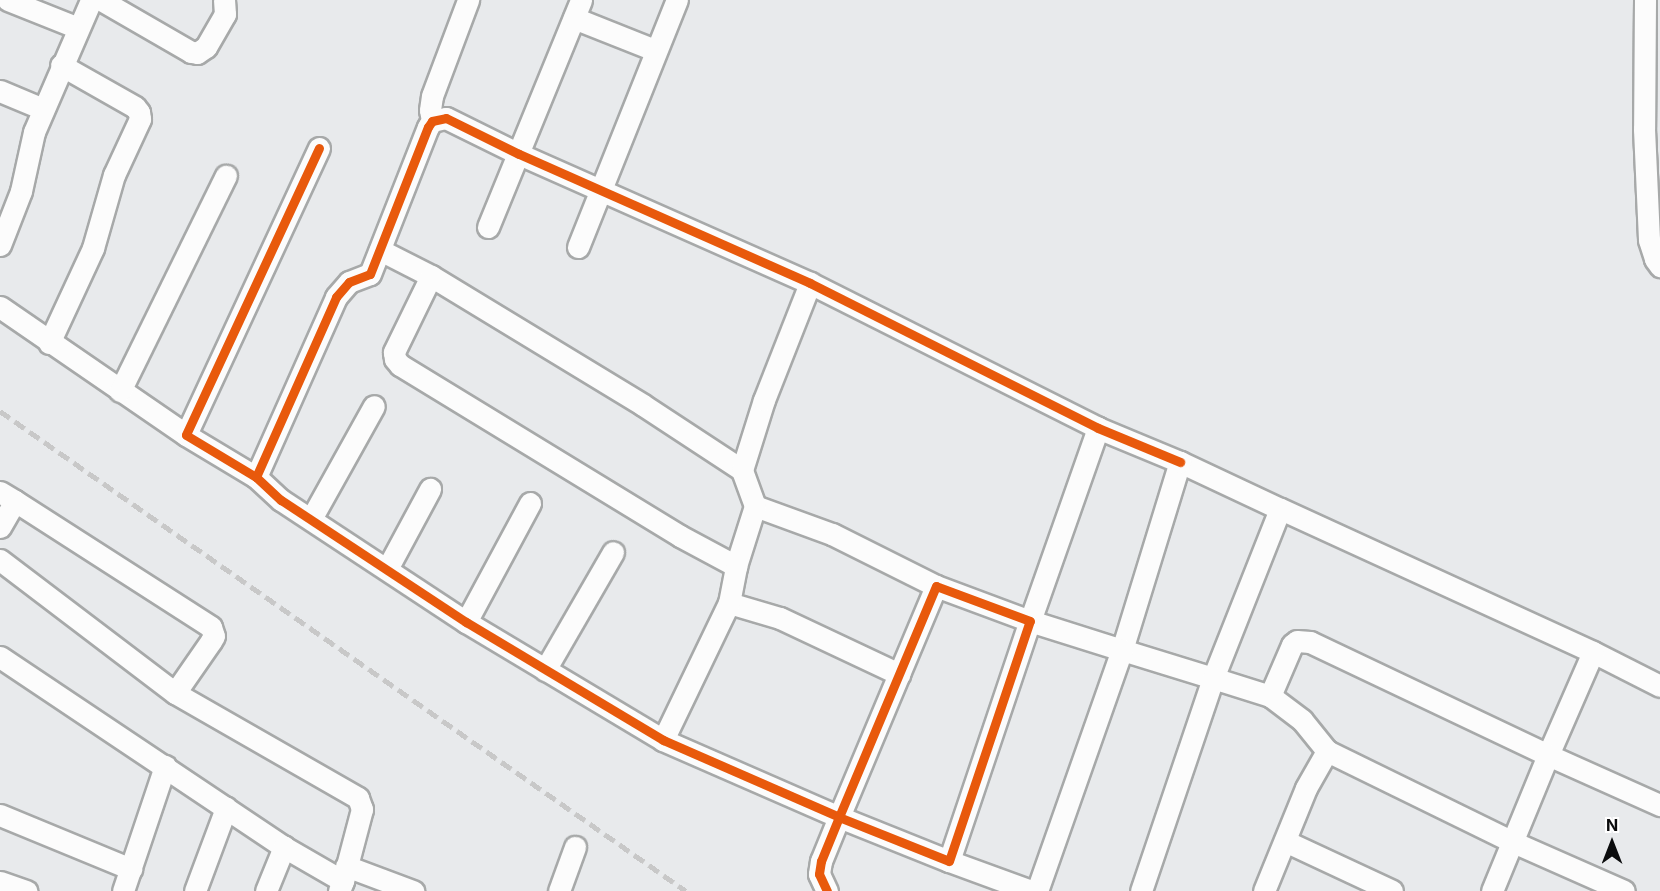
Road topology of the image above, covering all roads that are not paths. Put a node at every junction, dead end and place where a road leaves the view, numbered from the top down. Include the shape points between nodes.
1 (8, 0) edge
2 (91, 0) edge
3 (101, 0) edge
4 (224, 0) edge
5 (468, 0) edge
6 (677, 0) edge
7 (1645, 0) edge
8 (577, 9) edge
9 (78, 28) junction
10 (656, 50) junction
11 (61, 65) junction
12 (0, 91) edge
13 (43, 109) junction
14 (432, 121) junction
15 (319, 148) dead end
16 (519, 154) junction
17 (226, 176) dead end
18 (599, 190) junction
19 (488, 227) dead end
20 (0, 245) edge
21 (578, 247) dead end
22 (380, 250) junction
23 (1660, 266) edge
24 (431, 276) junction
25 (810, 284) junction
26 (0, 307) edge
27 (50, 343) junction
28 (120, 391) junction
29 (374, 406) dead end
30 (1098, 428) junction
31 (186, 435) junction
32 (1180, 462) junction
33 (742, 470) junction
34 (256, 477) junction
35 (430, 489) dead end
36 (7, 497) edge
37 (530, 503) dead end
38 (755, 506) junction
39 (1280, 509) junction
40 (311, 519) junction
41 (0, 527) edge
42 (613, 552) dead end
43 (0, 560) edge
44 (736, 566) junction
45 (387, 569) junction
46 (936, 586) junction
47 (729, 603) junction
48 (1030, 621) junction
49 (466, 622) junction
50 (1122, 650) junction
51 (1593, 652) junction
52 (3, 666) edge
53 (545, 670) junction
54 (899, 674) junction
55 (1213, 678) junction
56 (1660, 686) edge
57 (175, 693) junction
58 (1270, 696) junction
59 (663, 740) junction
60 (1327, 752) junction
61 (1548, 755) junction
62 (165, 766) junction
63 (1660, 805) edge
64 (226, 808) junction
65 (0, 815) edge
66 (839, 817) junction
67 (1285, 840) junction
68 (1513, 842) junction
69 (284, 847) junction
70 (575, 847) dead end
71 (949, 861) junction
72 (131, 869) junction
73 (343, 879) edge
74 (0, 882) edge
75 (26, 891) edge
76 (123, 891) edge
77 (195, 891) edge
78 (267, 891) edge
79 (413, 891) edge
80 (559, 891) edge
81 (827, 891) edge
82 (1031, 891) edge
83 (1037, 891) edge
84 (1141, 891) edge
85 (1264, 891) edge
86 (1392, 891) edge
87 (1492, 891) edge
88 (1624, 891) edge

1 - 9 street
2 - 9 street
3 - 4 street via 197,53 206,47 225,14
5 - 14 street via 432,96
6 - 10 street
7 - 23 street via 1644,129 1649,240
8 - 10 street
8 - 16 street
9 - 11 street
10 - 18 street
11 - 13 street
11 - 27 street via 135,107 140,119 114,175 93,248
12 - 13 street
13 - 20 street via 21,191
14 - 16 street via 446,118
14 - 22 street
15 - 31 street
16 - 18 street
16 - 19 street
17 - 28 street
18 - 21 street
18 - 25 street
22 - 24 street
22 - 34 street via 370,274 349,282 336,297
24 - 33 street
24 - 44 street via 394,352 400,365 680,536
25 - 30 street
25 - 33 street via 764,400
26 - 27 street
27 - 28 street
28 - 31 street
29 - 40 street
30 - 32 street
30 - 48 street
31 - 34 street
32 - 39 street
32 - 50 street
33 - 38 street
34 - 40 street via 281,500
35 - 45 street
36 - 41 street
36 - 57 street via 211,627 212,641
37 - 49 street
38 - 44 street
38 - 46 street via 832,534
39 - 51 street
39 - 55 street
40 - 45 street
42 - 53 street
43 - 57 street
44 - 47 street
45 - 49 street
46 - 48 street
46 - 54 street
47 - 54 street via 780,618
47 - 59 street
48 - 50 street
48 - 71 street
49 - 53 street
50 - 55 street
50 - 83 street
51 - 56 street
51 - 61 street
52 - 62 street
53 - 59 street
54 - 66 street
55 - 58 street
55 - 84 street
57 - 73 street via 358,798 362,809
58 - 60 street via 1302,720
58 - 61 street via 1292,645 1303,640
59 - 66 street
60 - 67 street via 1306,788
60 - 68 street
61 - 63 street
61 - 68 street
62 - 64 street
62 - 72 street
64 - 69 street
64 - 77 street
65 - 72 street
66 - 71 street
66 - 81 street via 819,874
67 - 85 street
67 - 86 street
68 - 87 street
68 - 88 street
69 - 73 street
69 - 78 street
70 - 80 street
71 - 82 street
72 - 76 street
73 - 79 street
74 - 75 street

